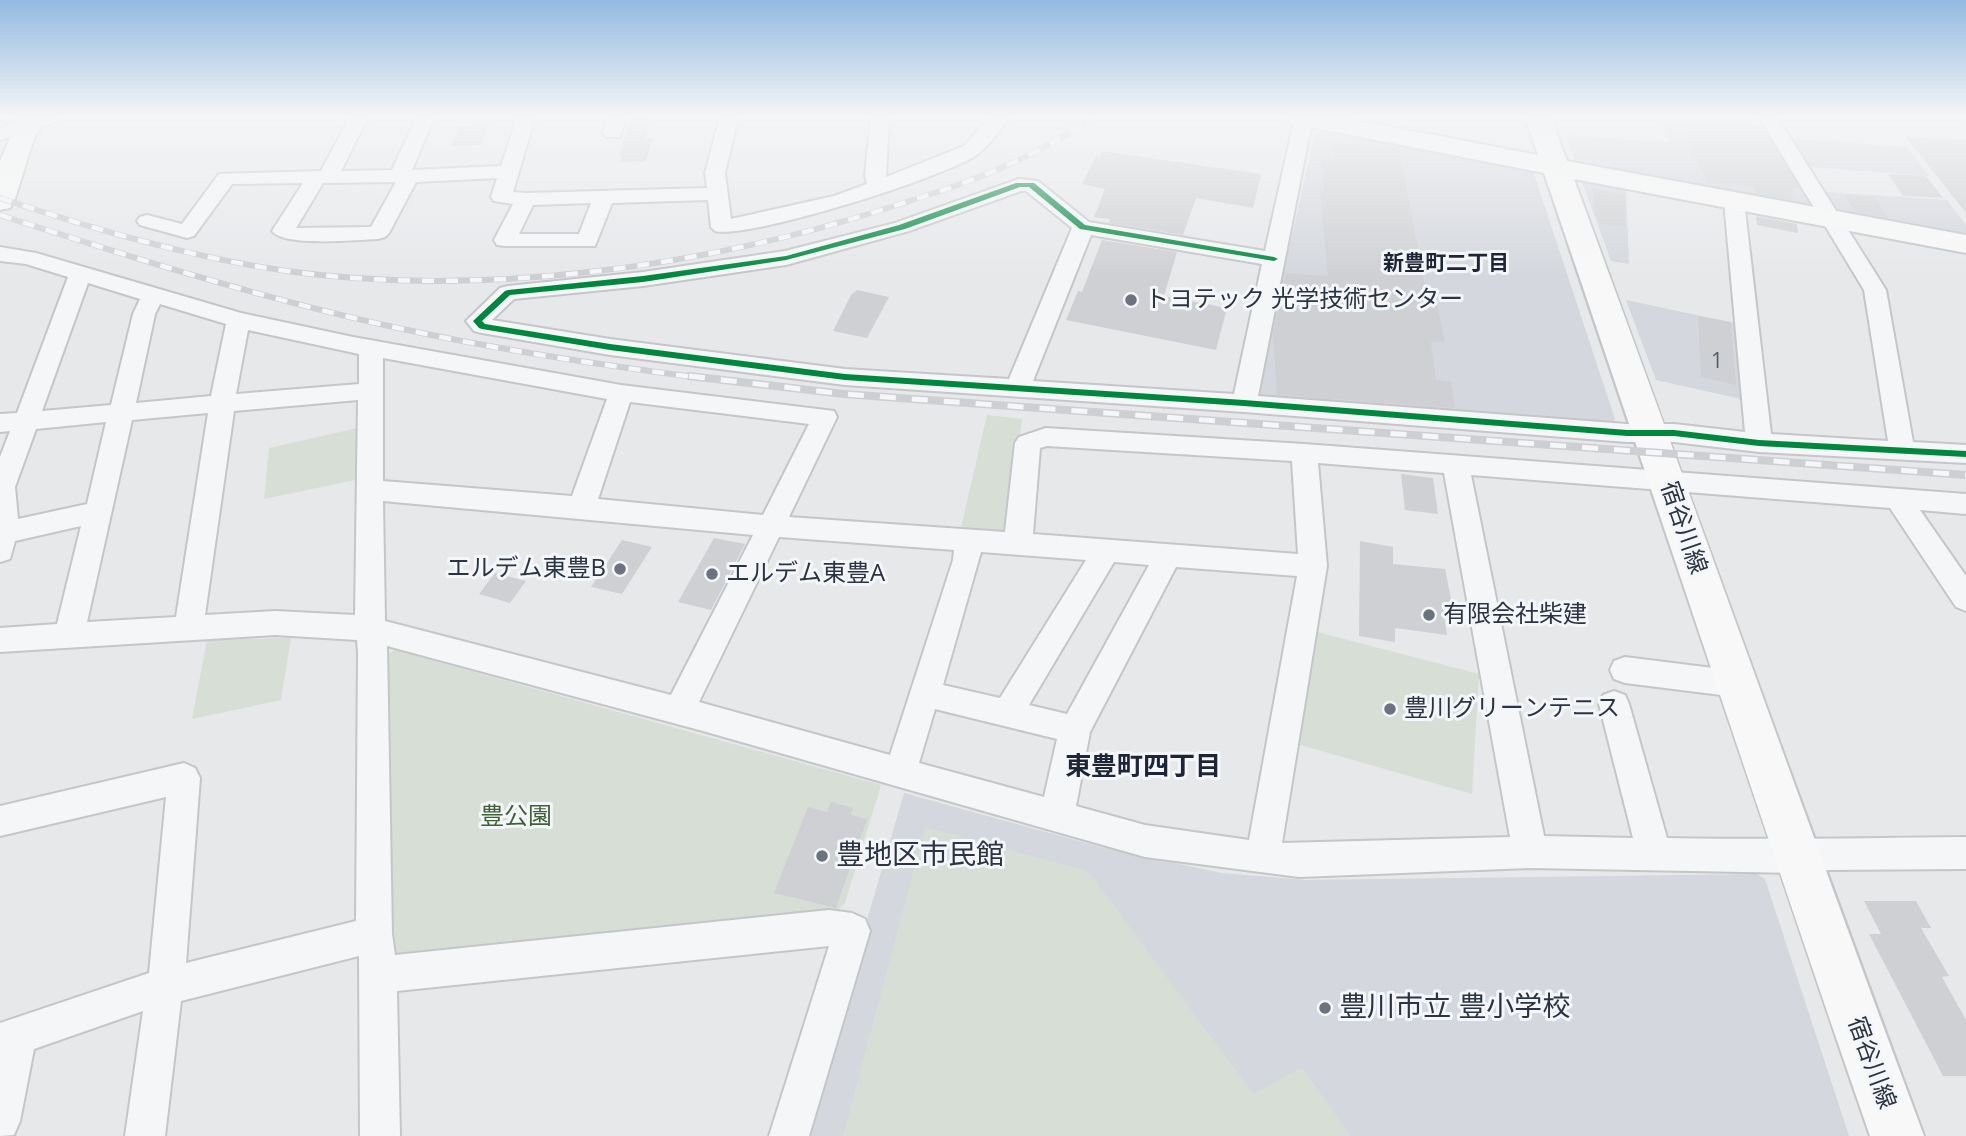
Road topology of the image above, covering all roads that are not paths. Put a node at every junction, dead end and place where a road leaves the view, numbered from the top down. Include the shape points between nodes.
1 (10, 170) edge
2 (326, 170) edge
3 (407, 170) edge
4 (510, 170) edge
5 (716, 170) edge
6 (875, 170) edge
7 (924, 170) edge
8 (1292, 170) edge
9 (1557, 170) edge
10 (1572, 170) edge
11 (1802, 170) edge
12 (509, 173) junction
13 (405, 175) junction
14 (322, 177) junction
15 (878, 186) junction
16 (717, 194) junction
17 (604, 197) junction
18 (526, 199) junction
19 (0, 201) edge
20 (1734, 201) junction
21 (1832, 218) junction
22 (147, 221) dead end
23 (1083, 227) junction
24 (1966, 244) edge
25 (0, 254) edge
26 (1274, 259) junction
27 (80, 274) junction
28 (153, 296) junction
29 (238, 320) junction
30 (371, 348) junction
31 (1017, 390) junction
32 (369, 391) junction
33 (621, 393) junction
34 (1244, 403) junction
35 (223, 404) junction
36 (121, 413) junction
37 (12, 422) edge
38 (1649, 433) junction
39 (1759, 443) junction
40 (1902, 450) junction
41 (1304, 453) junction
42 (1966, 454) edge
43 (1456, 466) junction
44 (1667, 481) junction
45 (369, 490) junction
46 (1898, 499) junction
47 (1966, 504) edge
48 (582, 507) junction
49 (96, 512) junction
50 (771, 525) junction
51 (968, 541) junction
52 (2, 542) edge
53 (1018, 543) junction
54 (1106, 551) junction
55 (1168, 556) junction
56 (1313, 566) junction
57 (1966, 599) edge
58 (189, 628) junction
59 (372, 630) junction
60 (68, 637) junction
61 (0, 640) edge
62 (1625, 670) dead end
63 (1737, 684) junction
64 (926, 694) junction
65 (1614, 704) dead end
66 (679, 711) junction
67 (1007, 714) junction
68 (1075, 730) junction
69 (900, 772) junction
70 (1059, 819) junction
71 (0, 821) edge
72 (1530, 852) junction
73 (1966, 853) edge
74 (1654, 855) junction
75 (1797, 857) junction
76 (1264, 858) junction
77 (374, 934) junction
78 (379, 975) junction
79 (164, 987) junction
80 (8, 1039) edge
81 (0, 1121) edge
82 (145, 1136) edge
83 (380, 1136) edge
84 (789, 1136) edge
85 (1897, 1136) edge

1 - 19 main road
2 - 14 street
3 - 13 street
4 - 12 street
5 - 16 street
6 - 15 street
7 - 15 street
8 - 26 street
9 - 38 main road, 宿谷川線
10 - 20 main road
11 - 21 street
12 - 13 street
12 - 18 street via 501,197
13 - 14 street
13 - 14 street via 378,233 283,231
14 - 22 street via 226,178 187,232
15 - 16 street via 841,200 722,227
16 - 17 street
17 - 18 street
17 - 18 street via 587,241 505,240
20 - 21 main road
20 - 39 street
21 - 24 main road
21 - 40 street via 1875,290
23 - 26 street
23 - 31 street
23 - 31 street via 1031,185 1019,185 902,227 786,258 508,293 477,321 482,326 707,360 845,377
25 - 27 street
26 - 34 street
27 - 28 street
27 - 37 street
28 - 29 street
28 - 36 street via 144,314
29 - 30 street
29 - 35 street
30 - 32 street
30 - 33 street
31 - 34 street
32 - 35 street
32 - 45 street
33 - 48 street
33 - 50 street via 825,417
34 - 38 street
35 - 36 street
35 - 58 street
36 - 37 street
36 - 49 street
37 - 52 street via 2,486
38 - 39 street
38 - 44 main road, 宿谷川線
39 - 40 street
40 - 42 street
41 - 43 street
41 - 53 street via 1045,437 1028,443
41 - 56 street
43 - 44 street
43 - 72 street
44 - 46 street
44 - 63 main road, 宿谷川線
45 - 48 street
45 - 59 street
46 - 47 street
46 - 57 street
48 - 50 street
49 - 52 street
49 - 60 street
50 - 51 street
50 - 66 street
51 - 53 street
51 - 64 street via 967,559
53 - 54 street
54 - 55 street
54 - 67 street
55 - 56 street
55 - 68 street
56 - 76 street
58 - 59 street via 275,623
58 - 60 street
59 - 66 street
59 - 77 street
60 - 61 street
62 - 63 street
63 - 75 main road, 宿谷川線
64 - 67 street
64 - 69 street
65 - 74 street
66 - 69 street
67 - 68 street
68 - 70 street via 1060,791
69 - 70 street
70 - 76 street via 1145,841
71 - 79 street via 184,778
72 - 74 street
72 - 76 street via 1299,861
73 - 75 street
74 - 75 street
75 - 85 main road, 宿谷川線
77 - 78 street
77 - 79 street
78 - 83 street
78 - 84 street via 829,929 852,931
79 - 80 street
79 - 82 street
80 - 81 street

